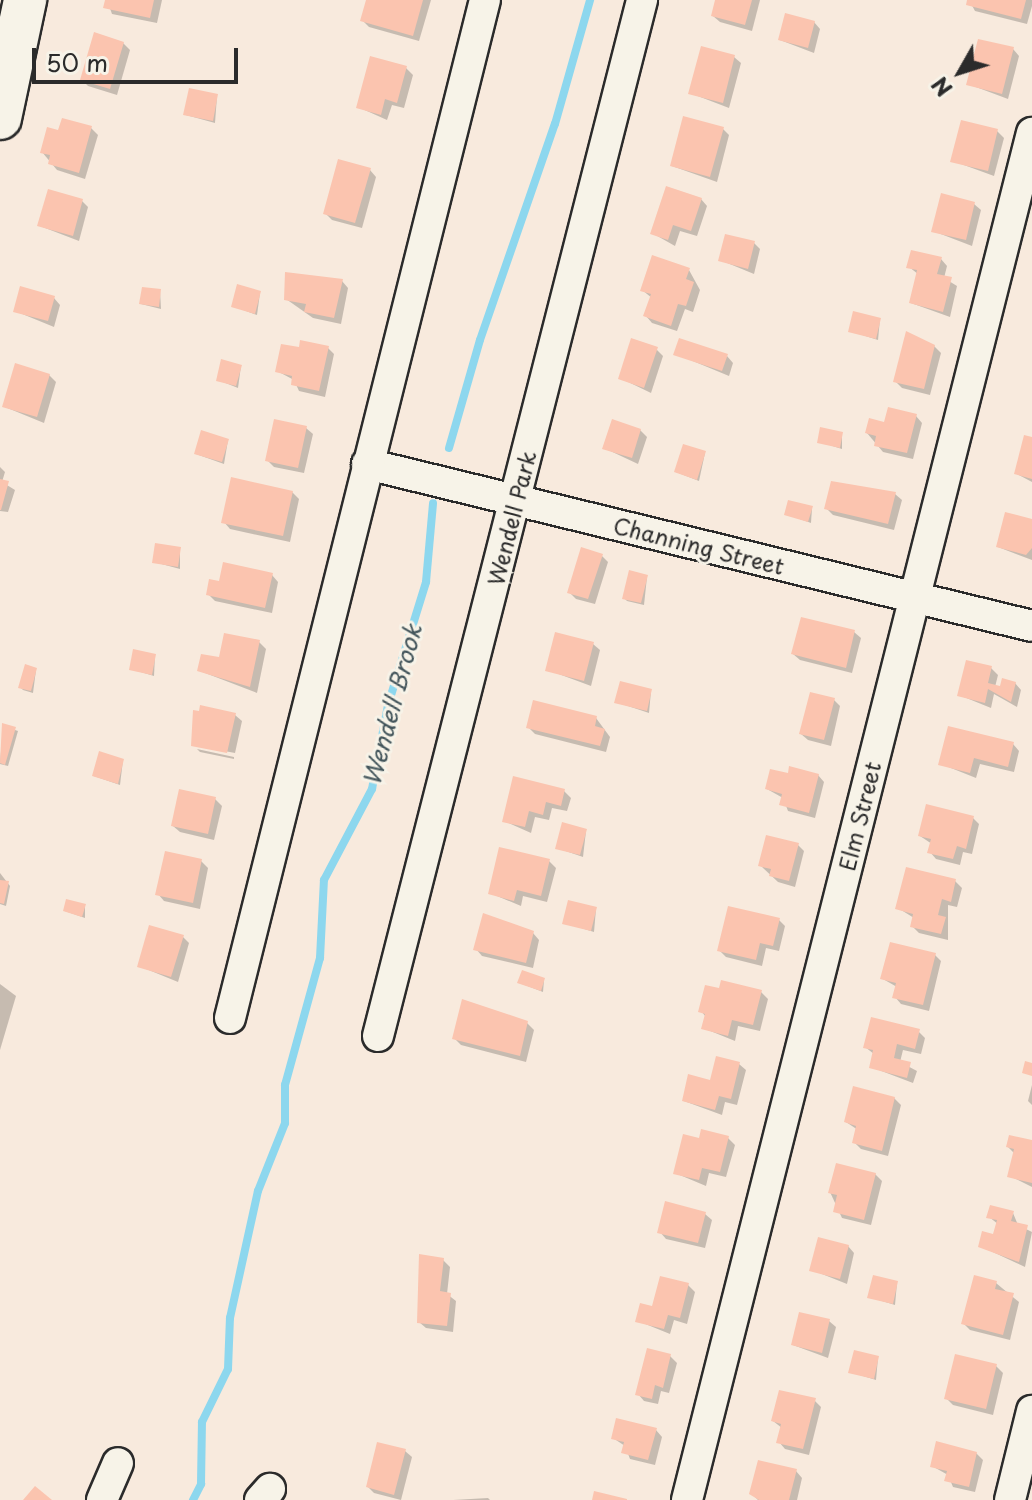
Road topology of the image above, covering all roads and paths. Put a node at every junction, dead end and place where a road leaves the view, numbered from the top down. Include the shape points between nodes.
1 (25, 0) edge
2 (485, 0) edge
3 (642, 0) edge
4 (0, 118) edge
5 (1032, 133) edge
6 (367, 464) junction
7 (515, 500) junction
8 (915, 597) junction
9 (1032, 626) edge
10 (230, 1018) dead end
11 (378, 1036) dead end
12 (1032, 1411) edge
13 (118, 1463) dead end
14 (102, 1500) edge
15 (687, 1500) edge
16 (1010, 1500) edge

1 - 4 street
2 - 6 street
3 - 7 street, Wendell Park
5 - 8 street, Elm Street
6 - 7 street, Channing Street
6 - 10 street
7 - 8 street, Channing Street
7 - 11 street, Wendell Park
8 - 9 street, Channing Street
8 - 15 street, Elm Street
12 - 16 street
13 - 14 street

